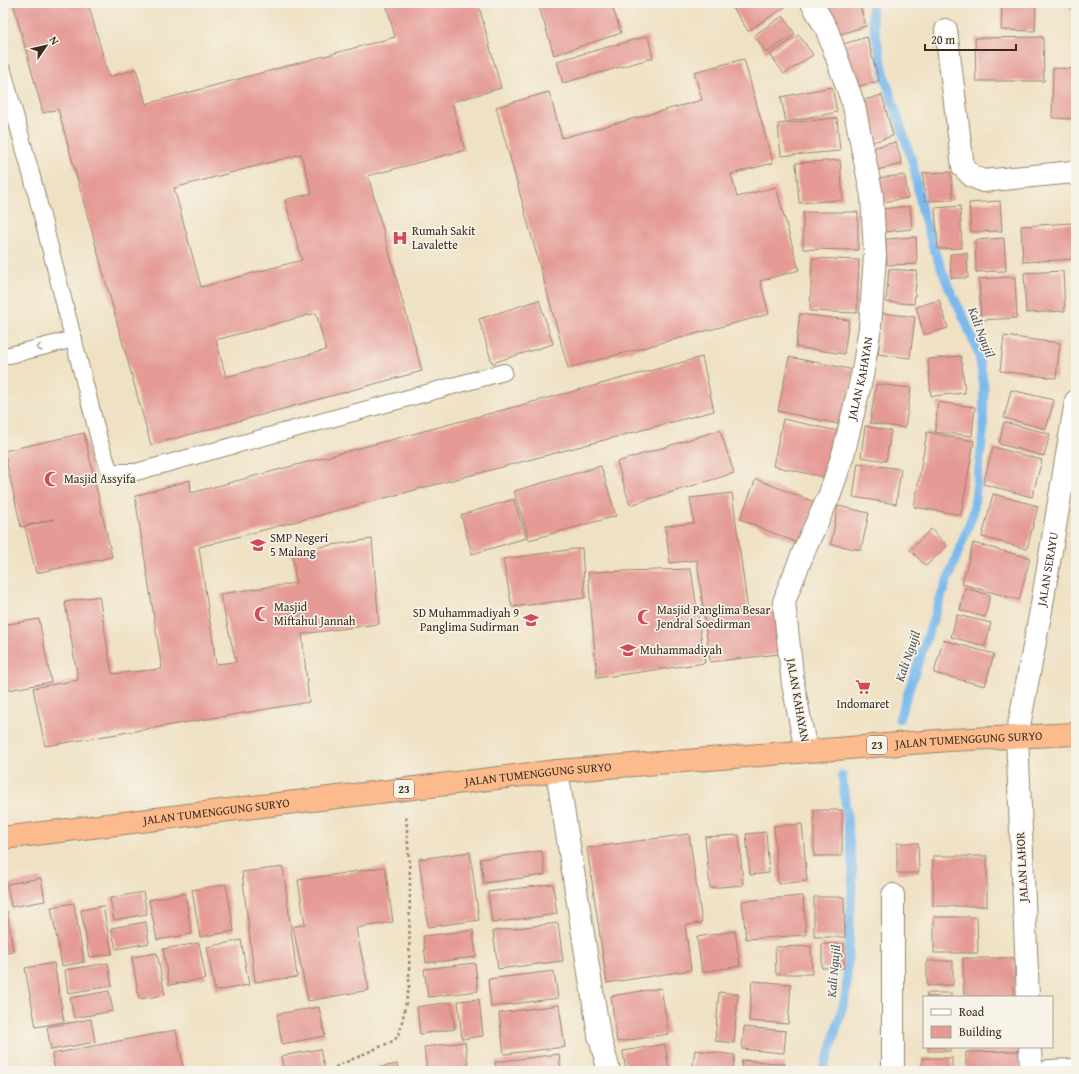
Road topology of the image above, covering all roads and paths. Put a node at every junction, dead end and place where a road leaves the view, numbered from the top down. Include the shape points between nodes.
1 (812, 3) edge
2 (946, 30) dead end
3 (3, 71) edge
4 (1076, 175) edge
5 (74, 339) junction
6 (3, 355) edge
7 (504, 372) dead end
8 (1076, 401) edge
9 (1068, 490) edge
10 (1076, 734) edge
11 (1017, 736) junction
12 (806, 750) junction
13 (556, 770) junction
14 (404, 789) junction
15 (3, 838) edge
16 (893, 895) dead end
17 (1028, 996) edge
18 (1030, 1048) edge
19 (1076, 1070) edge
20 (331, 1071) edge
21 (608, 1071) edge
22 (893, 1071) edge
23 (1031, 1071) edge
24 (1049, 1071) edge

1 - 12 street, JALAN KAHAYAN via 827,30 854,106 872,196 875,255 869,335 844,451 830,494 784,602 793,684
2 - 4 street via 963,167 972,176 983,181 1072,172
3 - 5 lane
5 -> 6 lane
5 - 7 lane via 100,443 110,472 136,472
8 - 9 street, JALAN SERAYU
9 - 11 street, JALAN SERAYU via 1041,610
10 - 11 highway, JALAN TUMENGGUNG SURYO / 23
11 - 12 highway, JALAN TUMENGGUNG SURYO / 23
11 - 17 street, JALAN LAHOR
12 - 13 highway, JALAN TUMENGGUNG SURYO / 23
13 - 14 highway, JALAN TUMENGGUNG SURYO / 23
13 - 21 street via 599,1035
14 - 15 highway, JALAN TUMENGGUNG SURYO / 23
14 - 20 path via 410,876 409,987 400,1032 395,1040
16 - 22 street
18 - 23 street
19 - 24 street

